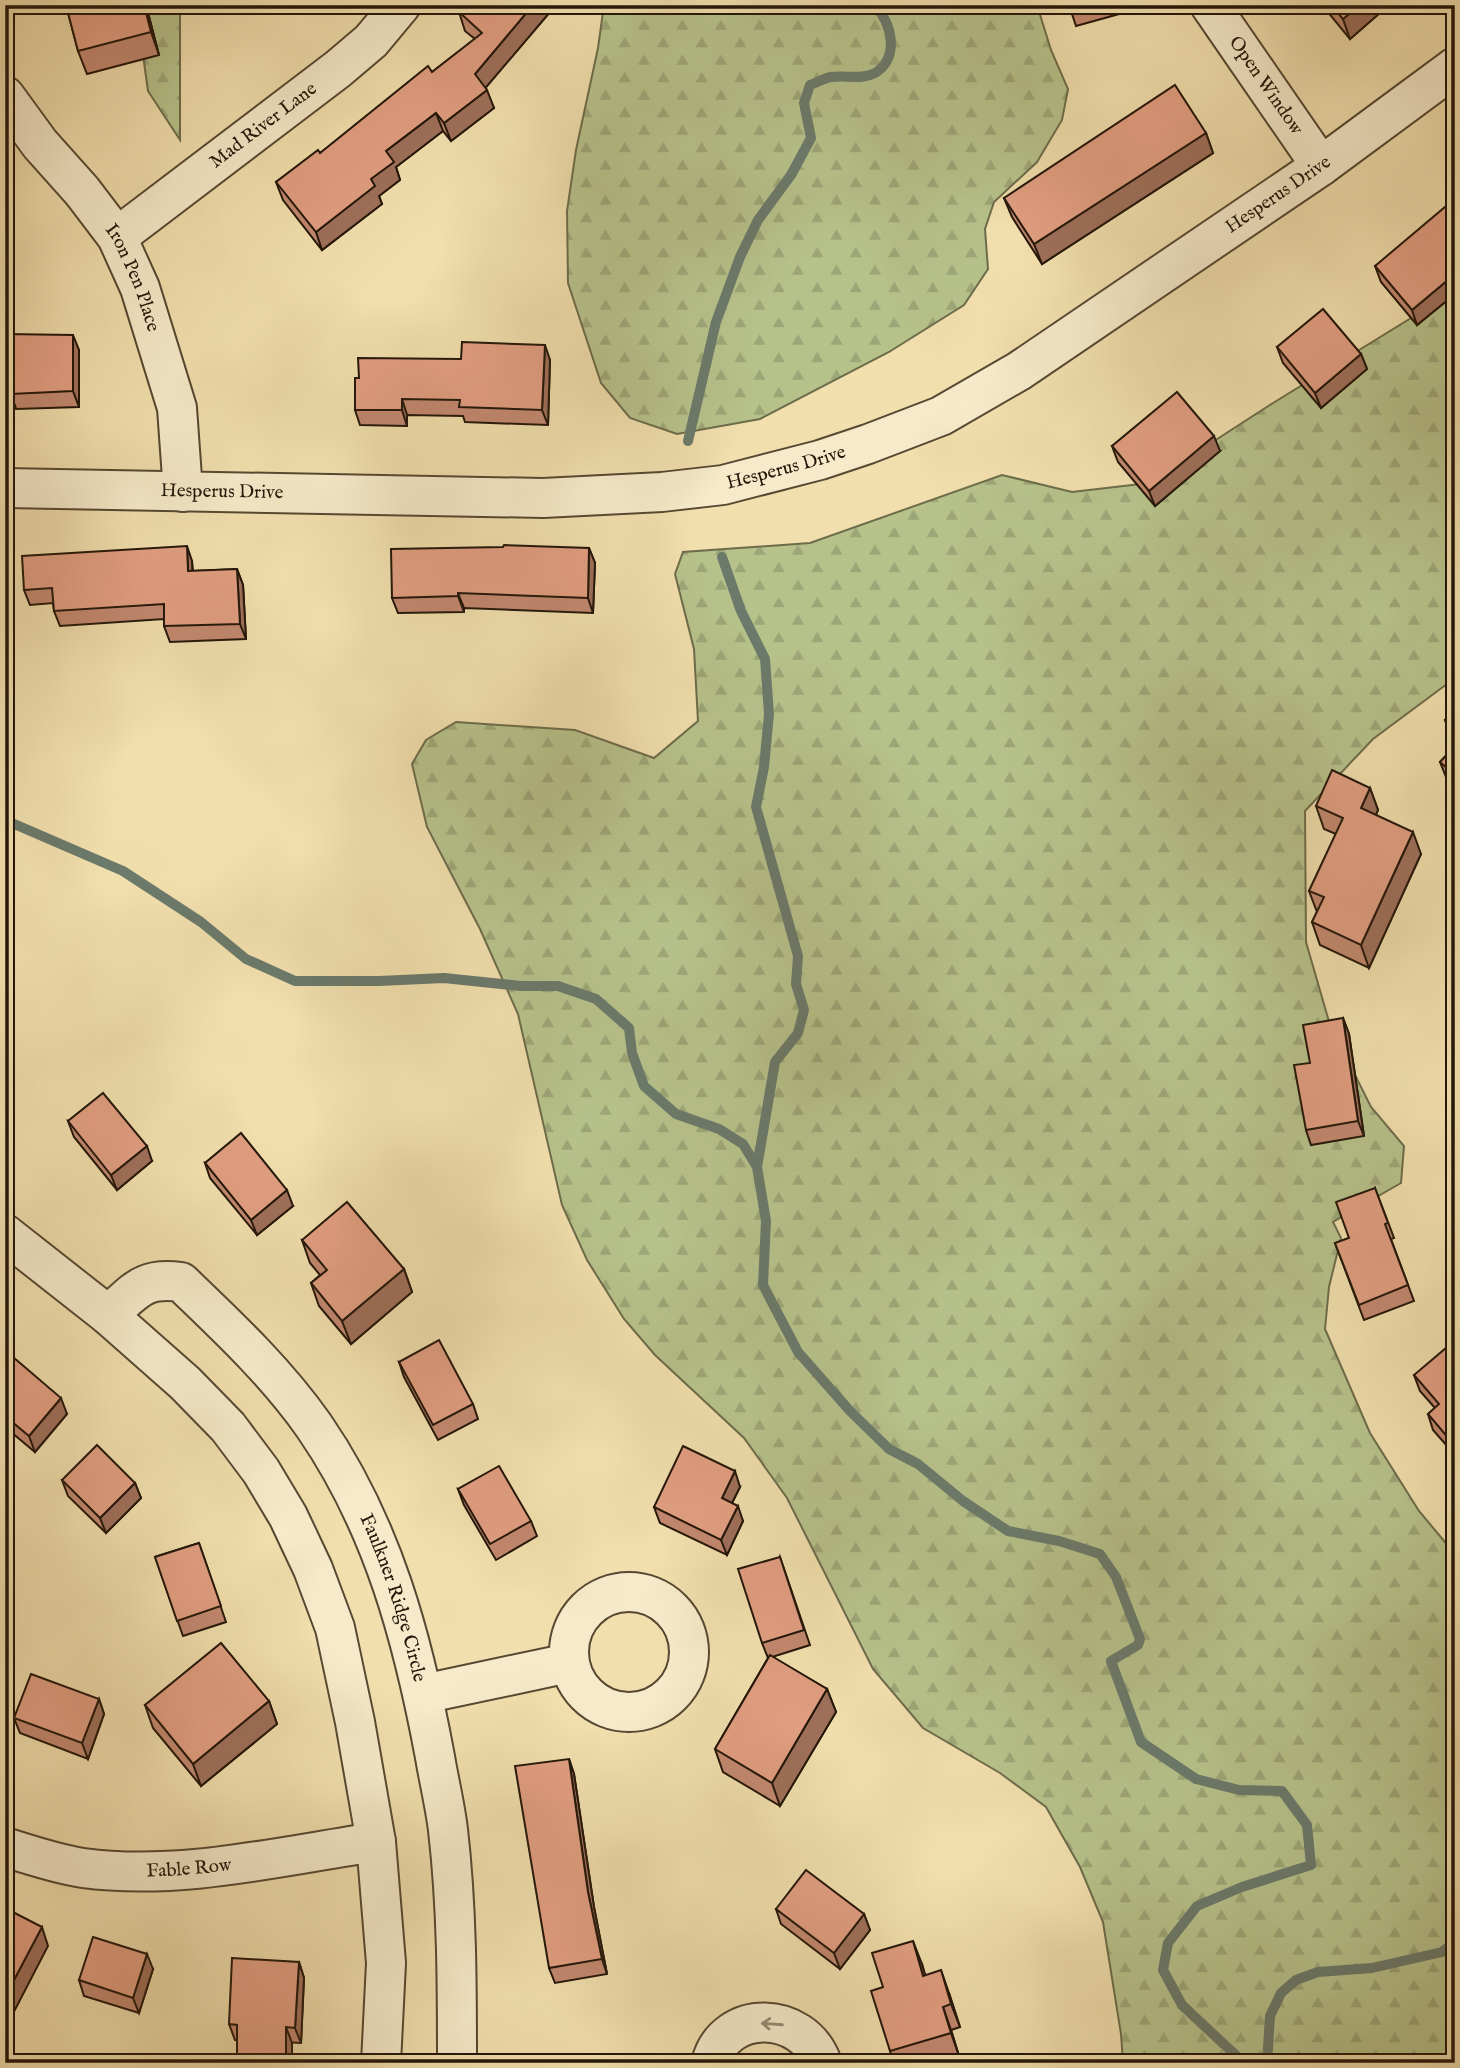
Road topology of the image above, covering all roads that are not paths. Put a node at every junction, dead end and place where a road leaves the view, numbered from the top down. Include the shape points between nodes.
1 (401, 5) edge
2 (1210, 5) edge
3 (1455, 67) edge
4 (5, 96) edge
5 (1321, 166) junction
6 (117, 237) junction
7 (5, 488) edge
8 (183, 492) junction
9 (5, 1234) edge
10 (108, 1315) junction
11 (569, 1662) dead end
12 (423, 1694) junction
13 (376, 1842) junction
14 (5, 1847) edge
15 (381, 2063) edge
16 (457, 2063) edge
17 (711, 2063) edge
18 (822, 2063) edge

1 - 6 street, Mad River Lane via 371,41 338,69
2 - 5 street, Open Window
3 - 5 street, Hesperus Drive
4 - 6 street, Iron Pen Place
5 - 8 street, Hesperus Drive via 1019,371 941,416 820,460 723,485 607,496
6 - 8 street, Iron Pen Place via 141,288 177,408
7 - 8 street, Hesperus Drive
9 - 10 street
10 - 12 street, Faulkner Ridge Circle via 145,1283 181,1282 277,1377 347,1479 374,1537 403,1612
10 - 13 street via 228,1427 288,1516 335,1628
11 - 12 street
12 - 16 street, Faulkner Ridge Circle via 448,1830
13 - 14 street, Fable Row via 211,1867 145,1872 82,1867
13 - 15 street via 386,1963
18 -> 17 street via 801,2032 780,2023 752,2023 733,2032 714,2052

